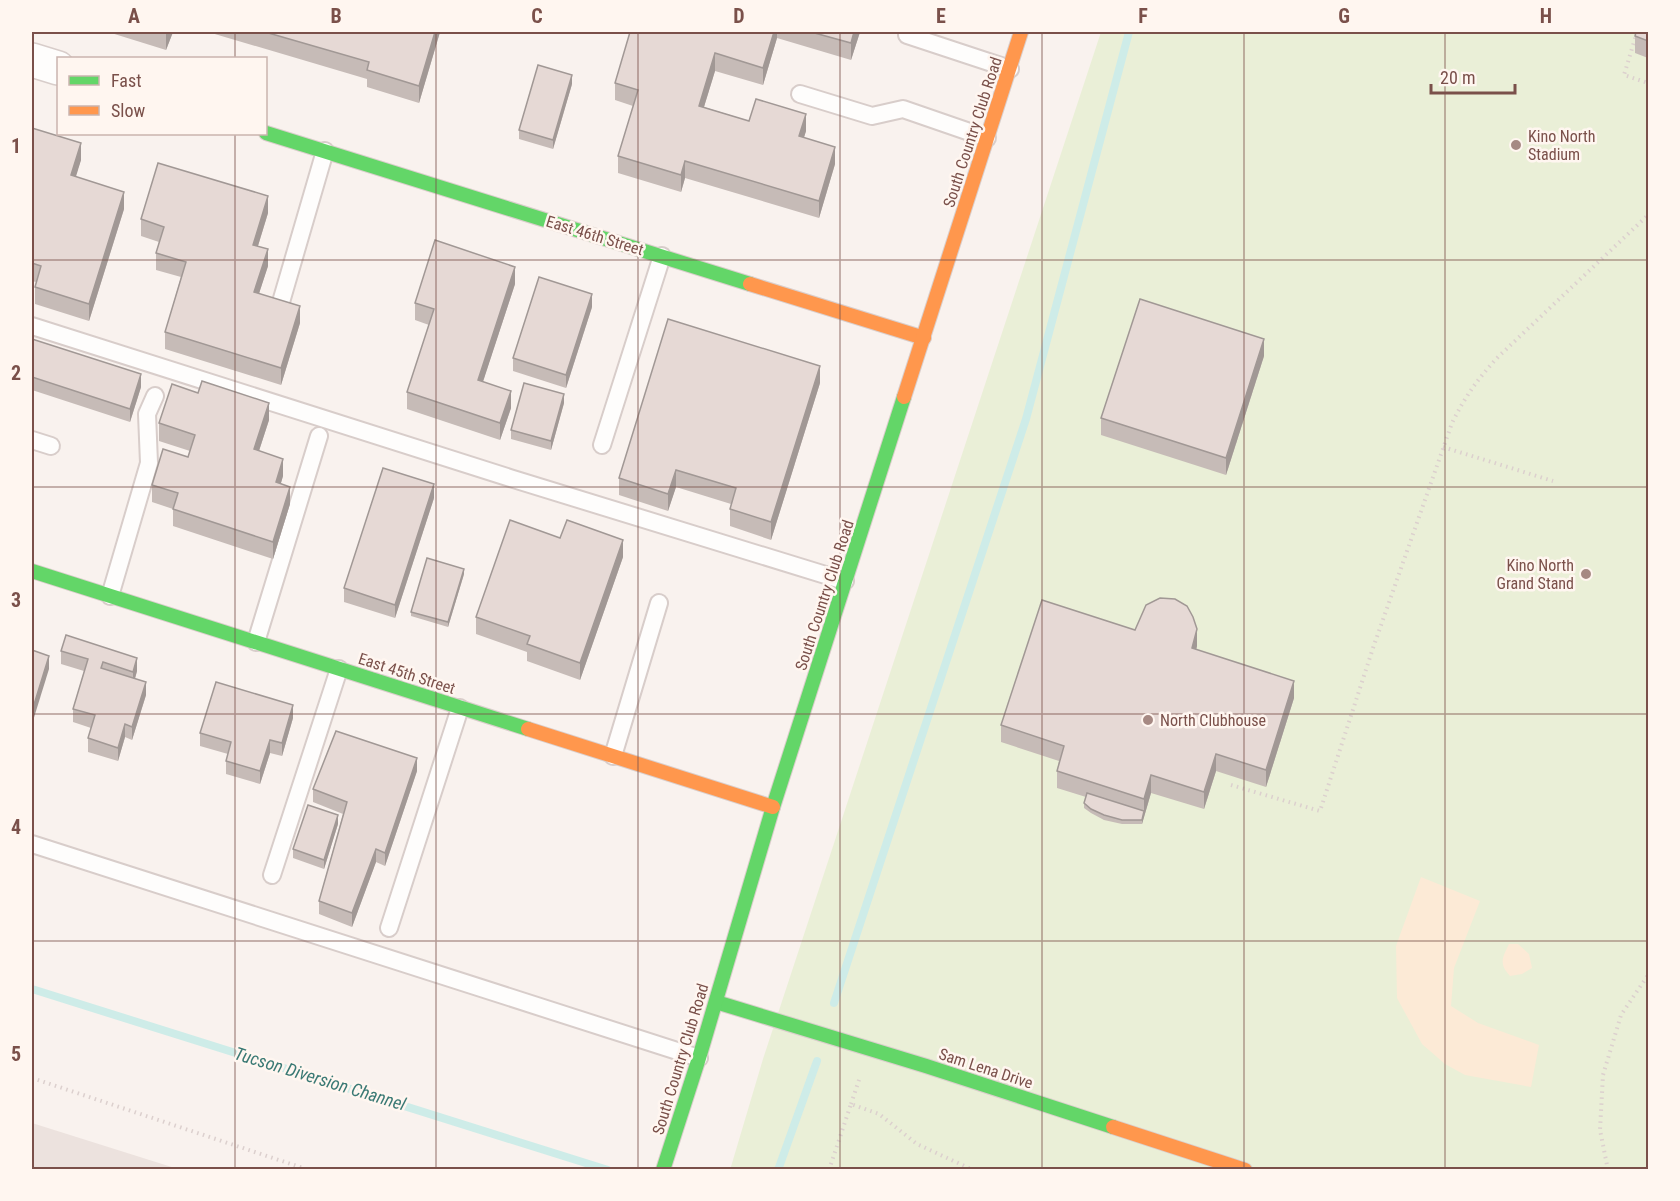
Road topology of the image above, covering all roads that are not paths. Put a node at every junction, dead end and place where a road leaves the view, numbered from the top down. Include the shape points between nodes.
1 (1021, 32) edge
2 (907, 35) dead end
3 (32, 60) edge
4 (57, 68) edge
5 (1010, 69) junction
6 (800, 94) dead end
7 (267, 133) edge
8 (987, 138) junction
9 (325, 151) junction
10 (662, 256) junction
11 (281, 302) edge
12 (32, 326) edge
13 (924, 338) junction
14 (154, 396) dead end
15 (319, 436) dead end
16 (32, 440) edge
17 (602, 445) dead end
18 (51, 446) dead end
19 (32, 571) edge
20 (845, 581) junction
21 (110, 596) junction
22 (659, 603) dead end
23 (256, 642) junction
24 (339, 669) junction
25 (460, 708) junction
26 (613, 756) junction
27 (773, 807) junction
28 (32, 844) edge
29 (272, 875) dead end
30 (388, 928) dead end
31 (716, 1002) junction
32 (699, 1058) junction
33 (663, 1170) edge
34 (1245, 1170) edge

1 - 5 street, South Country Club Road
2 - 5 lane
3 - 4 street
5 - 8 street, South Country Club Road
6 - 8 lane via 872,116 903,109
7 - 9 street, East 46th Street
8 - 13 street, South Country Club Road
9 - 10 street, East 46th Street
9 - 11 lane
10 - 13 street, East 46th Street
10 - 17 lane
12 - 20 lane
13 - 20 street, South Country Club Road
14 - 21 lane via 147,414 149,463
15 - 23 lane
16 - 18 lane
19 - 21 street, East 45th Street
20 - 27 street, South Country Club Road
21 - 23 street, East 45th Street
22 - 26 lane
23 - 24 street, East 45th Street
24 - 25 street, East 45th Street
24 - 29 lane
25 - 26 street, East 45th Street
25 - 30 lane
26 - 27 street, East 45th Street
27 - 31 street, South Country Club Road
28 - 32 lane
31 - 32 street, South Country Club Road
31 - 34 street, Sam Lena Drive
32 - 33 street, South Country Club Road

